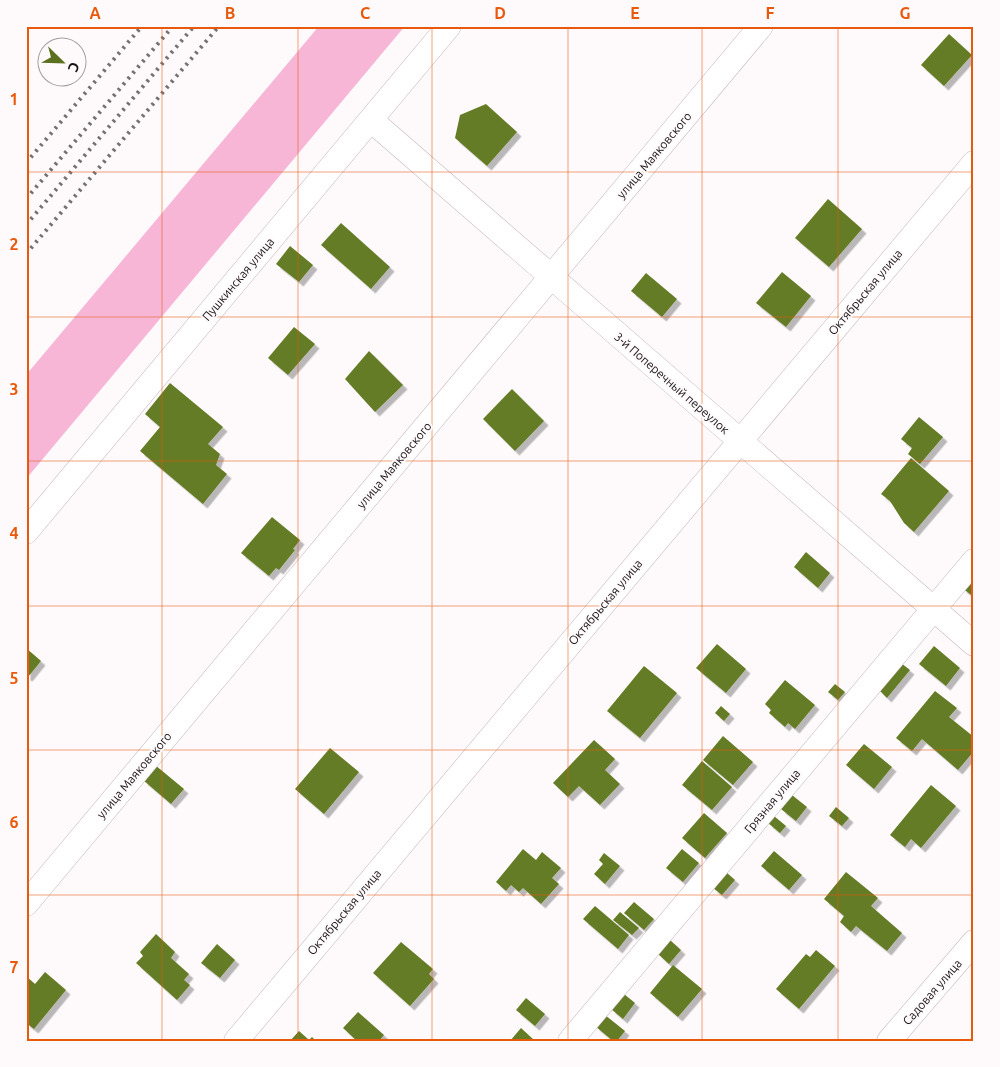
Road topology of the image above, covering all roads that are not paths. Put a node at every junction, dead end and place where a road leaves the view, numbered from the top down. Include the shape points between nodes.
1 (449, 26) edge
2 (761, 26) edge
3 (371, 120) junction
4 (974, 163) edge
5 (551, 277) junction
6 (739, 442) junction
7 (26, 532) edge
8 (974, 561) edge
9 (933, 610) junction
10 (974, 644) edge
11 (26, 904) edge
12 (974, 942) edge
13 (236, 1041) edge
14 (570, 1041) edge
15 (889, 1041) edge

1 - 3 street, Пушкинская улица
2 - 5 street, улица Маяковского
3 - 5 street, 3-й Поперечный переулок
3 - 7 street, Пушкинская улица
4 - 6 street, Октябрьская улица
5 - 6 street, 3-й Поперечный переулок
5 - 11 street, улица Маяковского
6 - 9 street, 3-й Поперечный переулок
6 - 13 street, Октябрьская улица
8 - 9 street, Грязная улица
9 - 10 street, 3-й Поперечный переулок
9 - 14 street, Грязная улица
12 - 15 street, Садовая улица

